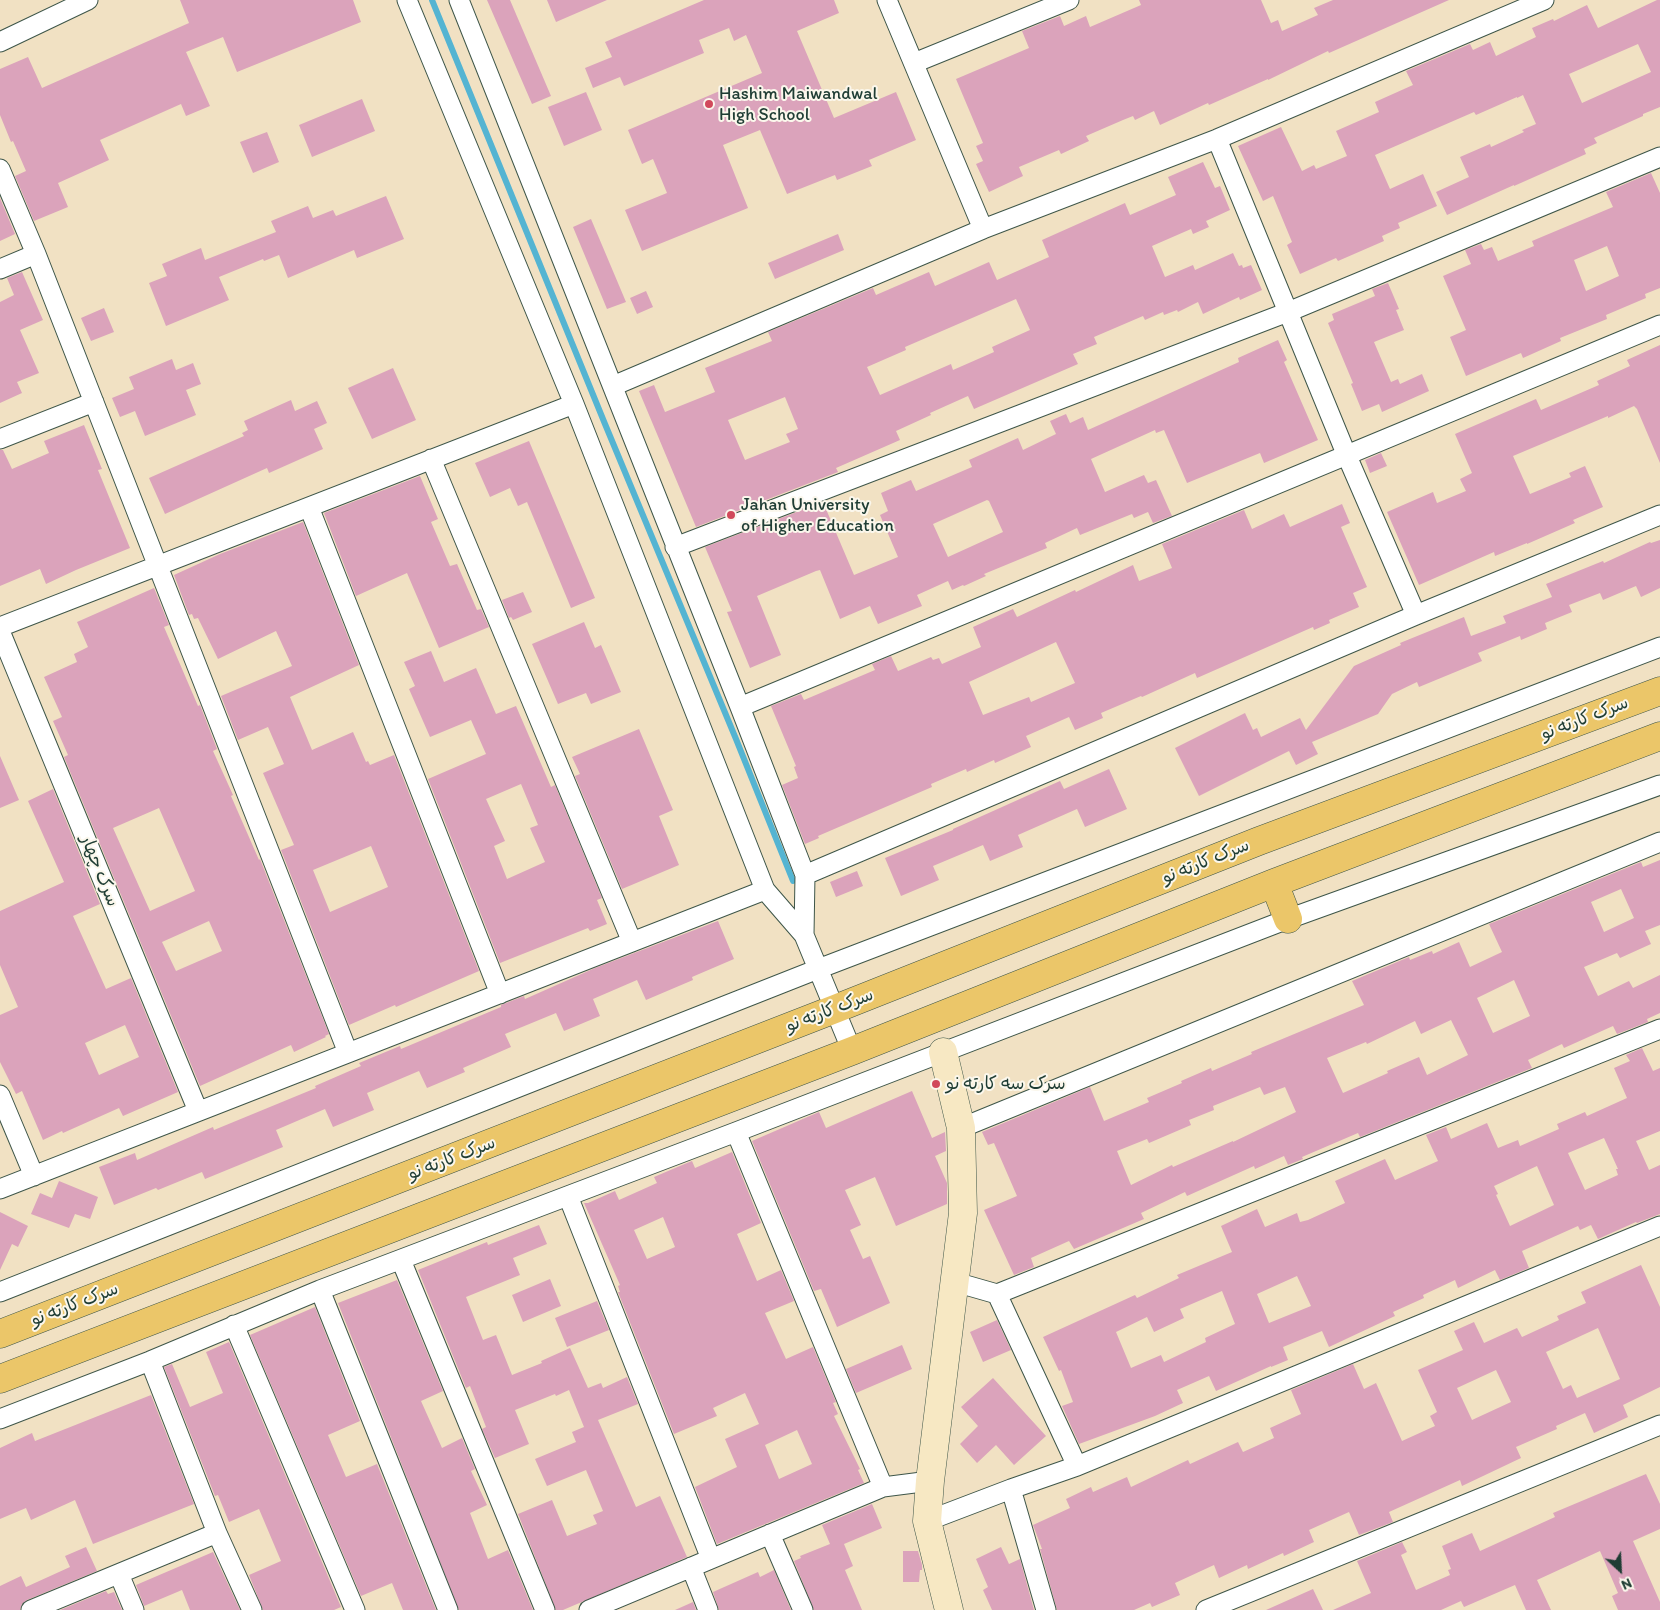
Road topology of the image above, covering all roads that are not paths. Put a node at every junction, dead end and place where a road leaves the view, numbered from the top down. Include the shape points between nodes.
1 (88, 0) edge
2 (407, 0) edge
3 (459, 0) edge
4 (888, 0) edge
5 (1069, 0) edge
6 (1544, 0) edge
7 (0, 42) edge
8 (914, 63) junction
9 (1217, 139) junction
10 (1660, 157) edge
11 (0, 169) edge
12 (983, 229) junction
13 (36, 254) junction
14 (0, 269) edge
15 (1288, 312) junction
16 (1660, 325) edge
17 (613, 386) junction
18 (94, 402) junction
19 (574, 404) junction
20 (0, 439) edge
21 (1347, 456) junction
22 (431, 460) junction
23 (309, 507) junction
24 (1660, 515) edge
25 (675, 546) junction
26 (158, 566) junction
27 (1416, 615) junction
28 (0, 629) edge
29 (1660, 647) edge
30 (1660, 690) edge
31 (740, 707) junction
32 (1660, 736) edge
33 (1660, 785) edge
34 (1660, 842) edge
35 (804, 875) junction
36 (1274, 883) junction
37 (765, 890) junction
38 (1288, 919) junction
39 (804, 935) junction
40 (632, 942) junction
41 (818, 969) junction
42 (500, 994) junction
43 (835, 1010) junction
44 (1660, 1030) edge
45 (852, 1051) junction
46 (943, 1052) junction
47 (348, 1053) junction
48 (0, 1095) edge
49 (198, 1112) junction
50 (960, 1128) junction
51 (736, 1132) junction
52 (34, 1176) junction
53 (0, 1189) edge
54 (568, 1196) junction
55 (1660, 1226) edge
56 (401, 1260) junction
57 (955, 1282) junction
58 (320, 1290) junction
59 (0, 1292) edge
60 (997, 1294) junction
61 (234, 1325) junction
62 (0, 1334) edge
63 (150, 1361) junction
64 (0, 1379) edge
65 (0, 1418) edge
66 (1660, 1425) edge
67 (1077, 1466) junction
68 (930, 1481) junction
69 (883, 1487) junction
70 (1010, 1489) junction
71 (927, 1521) junction
72 (217, 1534) junction
73 (770, 1534) junction
74 (711, 1559) junction
75 (691, 1567) junction
76 (119, 1574) junction
77 (616, 1605) edge
78 (34, 1609) edge
79 (134, 1610) edge
80 (252, 1610) edge
81 (355, 1610) edge
82 (448, 1610) edge
83 (545, 1610) edge
84 (589, 1610) edge
85 (708, 1610) edge
86 (803, 1610) edge
87 (949, 1610) edge
88 (1046, 1610) edge
89 (1206, 1610) edge

1 - 7 street
2 - 19 street
3 - 17 street
4 - 8 street
5 - 8 street
6 - 9 street
8 - 12 street
9 - 12 street
9 - 15 street
10 - 15 street
11 - 13 street
12 - 17 street
13 - 14 street
13 - 18 street
15 - 21 street
15 - 25 street
16 - 21 street
17 - 25 street
18 - 20 street
18 - 26 street
19 - 22 street
19 - 37 street
21 - 27 street
21 - 31 street
22 - 23 street
22 - 40 street
23 - 26 street
23 - 42 street
24 - 27 street
25 - 31 street
26 - 28 street
26 - 47 street
27 - 35 street
28 - 49 street, سرک چهار
29 - 41 street
30 - 43 highway, سرک کارته نو via 1259,841
31 - 35 street
32 - 36 highway
33 - 38 street
34 - 50 street
35 - 39 street
36 - 38 highway
36 - 45 highway
37 - 39 street
37 - 40 street
38 - 46 street
39 - 41 street
40 - 42 street
41 - 43 street
41 - 59 street
42 - 47 street
43 - 45 street
43 - 62 highway, سرک کارته نو
44 - 60 street
45 - 64 highway
46 - 50 street
46 - 51 street
47 - 49 street
48 - 52 street
49 - 52 street
50 - 57 street via 963,1213
51 - 54 street
51 - 69 street
52 - 53 street
54 - 56 street
54 - 74 street
55 - 67 street
56 - 58 street
56 - 83 street
57 - 60 street
57 - 68 street
58 - 61 street
58 - 82 street
60 - 67 street
61 - 63 street
61 - 81 street
63 - 65 street
63 - 72 street
66 - 89 street
67 - 70 street
68 - 69 street
68 - 71 street
69 - 73 street
70 - 71 street
70 - 88 street
71 - 87 street
72 - 76 street
72 - 80 street
73 - 74 street
73 - 86 street
74 - 75 street
75 - 77 street
75 - 85 street
76 - 78 street
76 - 79 street
77 - 84 street

